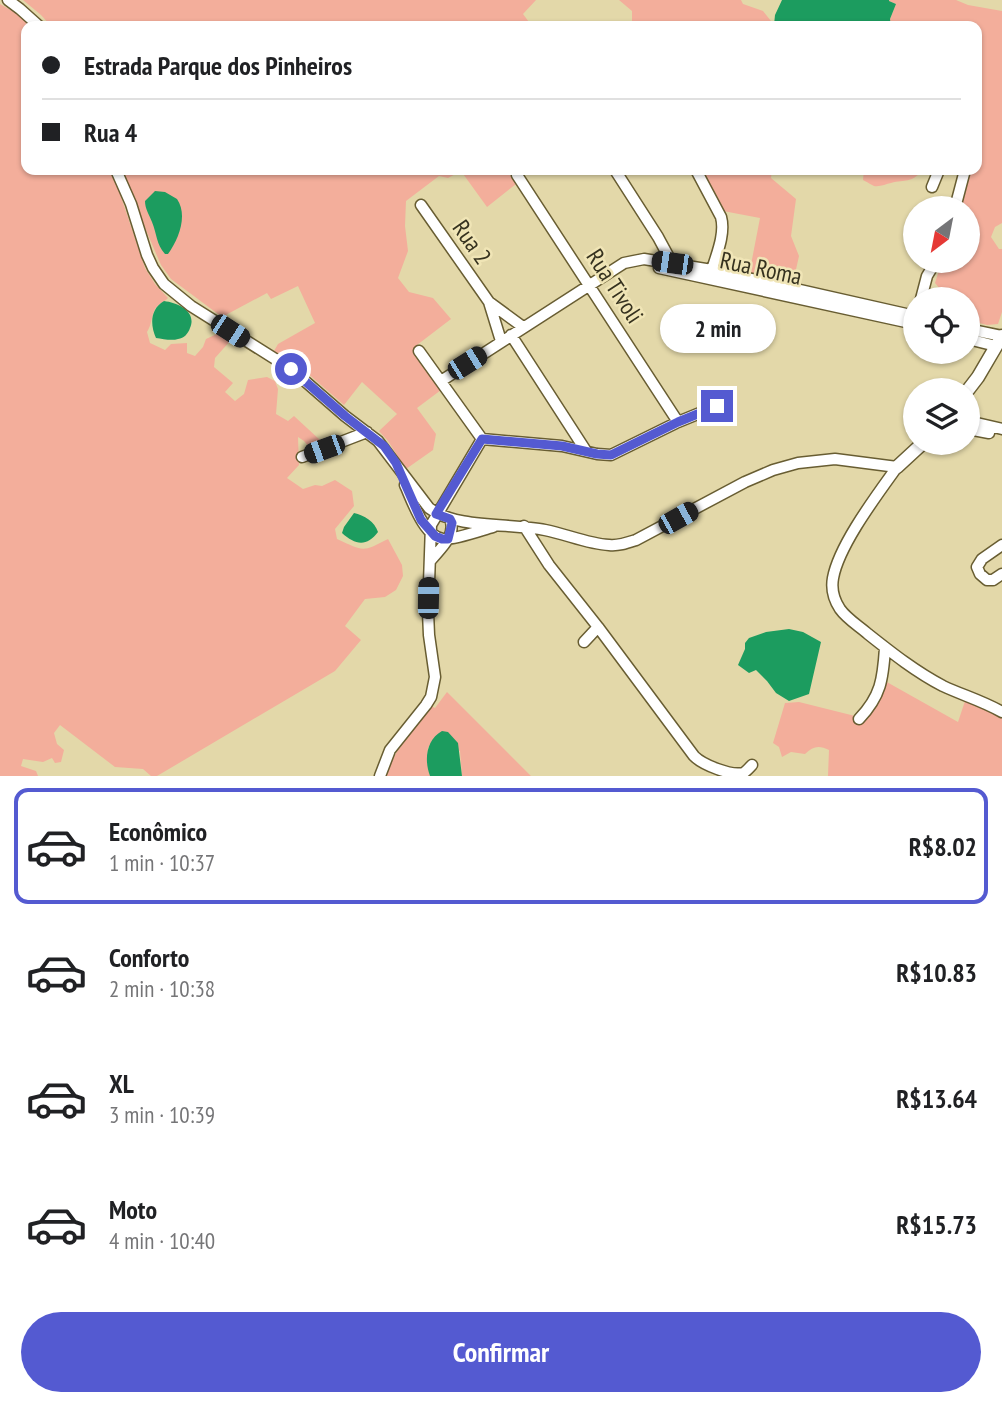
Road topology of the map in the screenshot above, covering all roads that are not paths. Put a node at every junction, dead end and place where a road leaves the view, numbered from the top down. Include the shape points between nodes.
1 (8, 0) edge
2 (33, 21) edge
3 (118, 175) edge
4 (517, 175) dead end
5 (618, 175) edge
6 (699, 175) edge
7 (937, 175) edge
8 (964, 175) edge
9 (932, 187) dead end
10 (958, 196) edge
11 (421, 205) dead end
12 (672, 267) junction
13 (710, 274) junction
14 (589, 285) junction
15 (489, 302) junction
16 (852, 306) junction
17 (903, 314) edge
18 (903, 321) edge
19 (523, 327) junction
20 (980, 332) edge
21 (506, 338) junction
22 (980, 339) edge
23 (1000, 340) edge
24 (419, 351) dead end
25 (977, 378) edge
26 (441, 381) junction
27 (717, 406) dead end
28 (678, 422) junction
29 (980, 424) edge
30 (569, 426) junction
31 (1002, 429) edge
32 (980, 431) edge
33 (368, 432) junction
34 (1002, 436) edge
35 (482, 439) junction
36 (562, 446) junction
37 (586, 451) junction
38 (910, 455) edge
39 (302, 457) dead end
40 (396, 463) junction
41 (897, 467) junction
42 (436, 514) junction
43 (450, 519) junction
44 (499, 525) junction
45 (524, 526) junction
46 (430, 531) junction
47 (448, 539) junction
48 (1002, 545) edge
49 (431, 560) junction
50 (1002, 574) edge
51 (598, 627) junction
52 (584, 642) dead end
53 (885, 648) junction
54 (1002, 712) edge
55 (859, 719) dead end
56 (752, 765) dead end
57 (380, 776) edge

1 - 2 street
3 - 33 street via 147,255 164,284 291,369
4 - 14 street, Rua Tivoli
5 - 12 street
6 - 13 street via 723,224
7 - 9 street
8 - 10 street
11 - 15 street, Rua 2
12 - 13 street, Rua Roma
12 - 14 street, Rua Roma via 644,259 624,263
13 - 16 street, Rua Roma
14 - 19 street
14 - 28 street, Rua Tivoli
15 - 19 street, Rua 2
15 - 21 street, Rua 2
16 - 17 street, Rua Roma
16 - 18 street, Rua Roma
19 - 21 street
20 - 23 street
21 - 26 street
21 - 30 street, Rua 2
22 - 23 street
23 - 25 main road
24 - 26 street
26 - 35 street
27 - 28 street
28 - 37 street via 611,455
29 - 31 street
30 - 36 street
30 - 37 street, Rua 2
32 - 34 street
33 - 39 street
33 - 40 street
35 - 36 street
35 - 42 street
36 - 37 street
38 - 41 main road
40 - 42 street
40 - 46 street
41 - 45 street via 835,459 786,467 745,482 636,540 617,545
41 - 53 street via 847,544 832,589 841,610
42 - 43 street
42 - 46 street
43 - 44 street
43 - 47 street
44 - 45 street
44 - 47 street
45 - 51 street
46 - 47 street
46 - 49 street
47 - 49 street
48 - 50 street via 977,567 987,580
49 - 57 street via 428,623 435,684 426,705 390,750
51 - 52 street
51 - 56 street via 700,762 737,775
53 - 54 street via 925,676
53 - 55 street via 879,690

